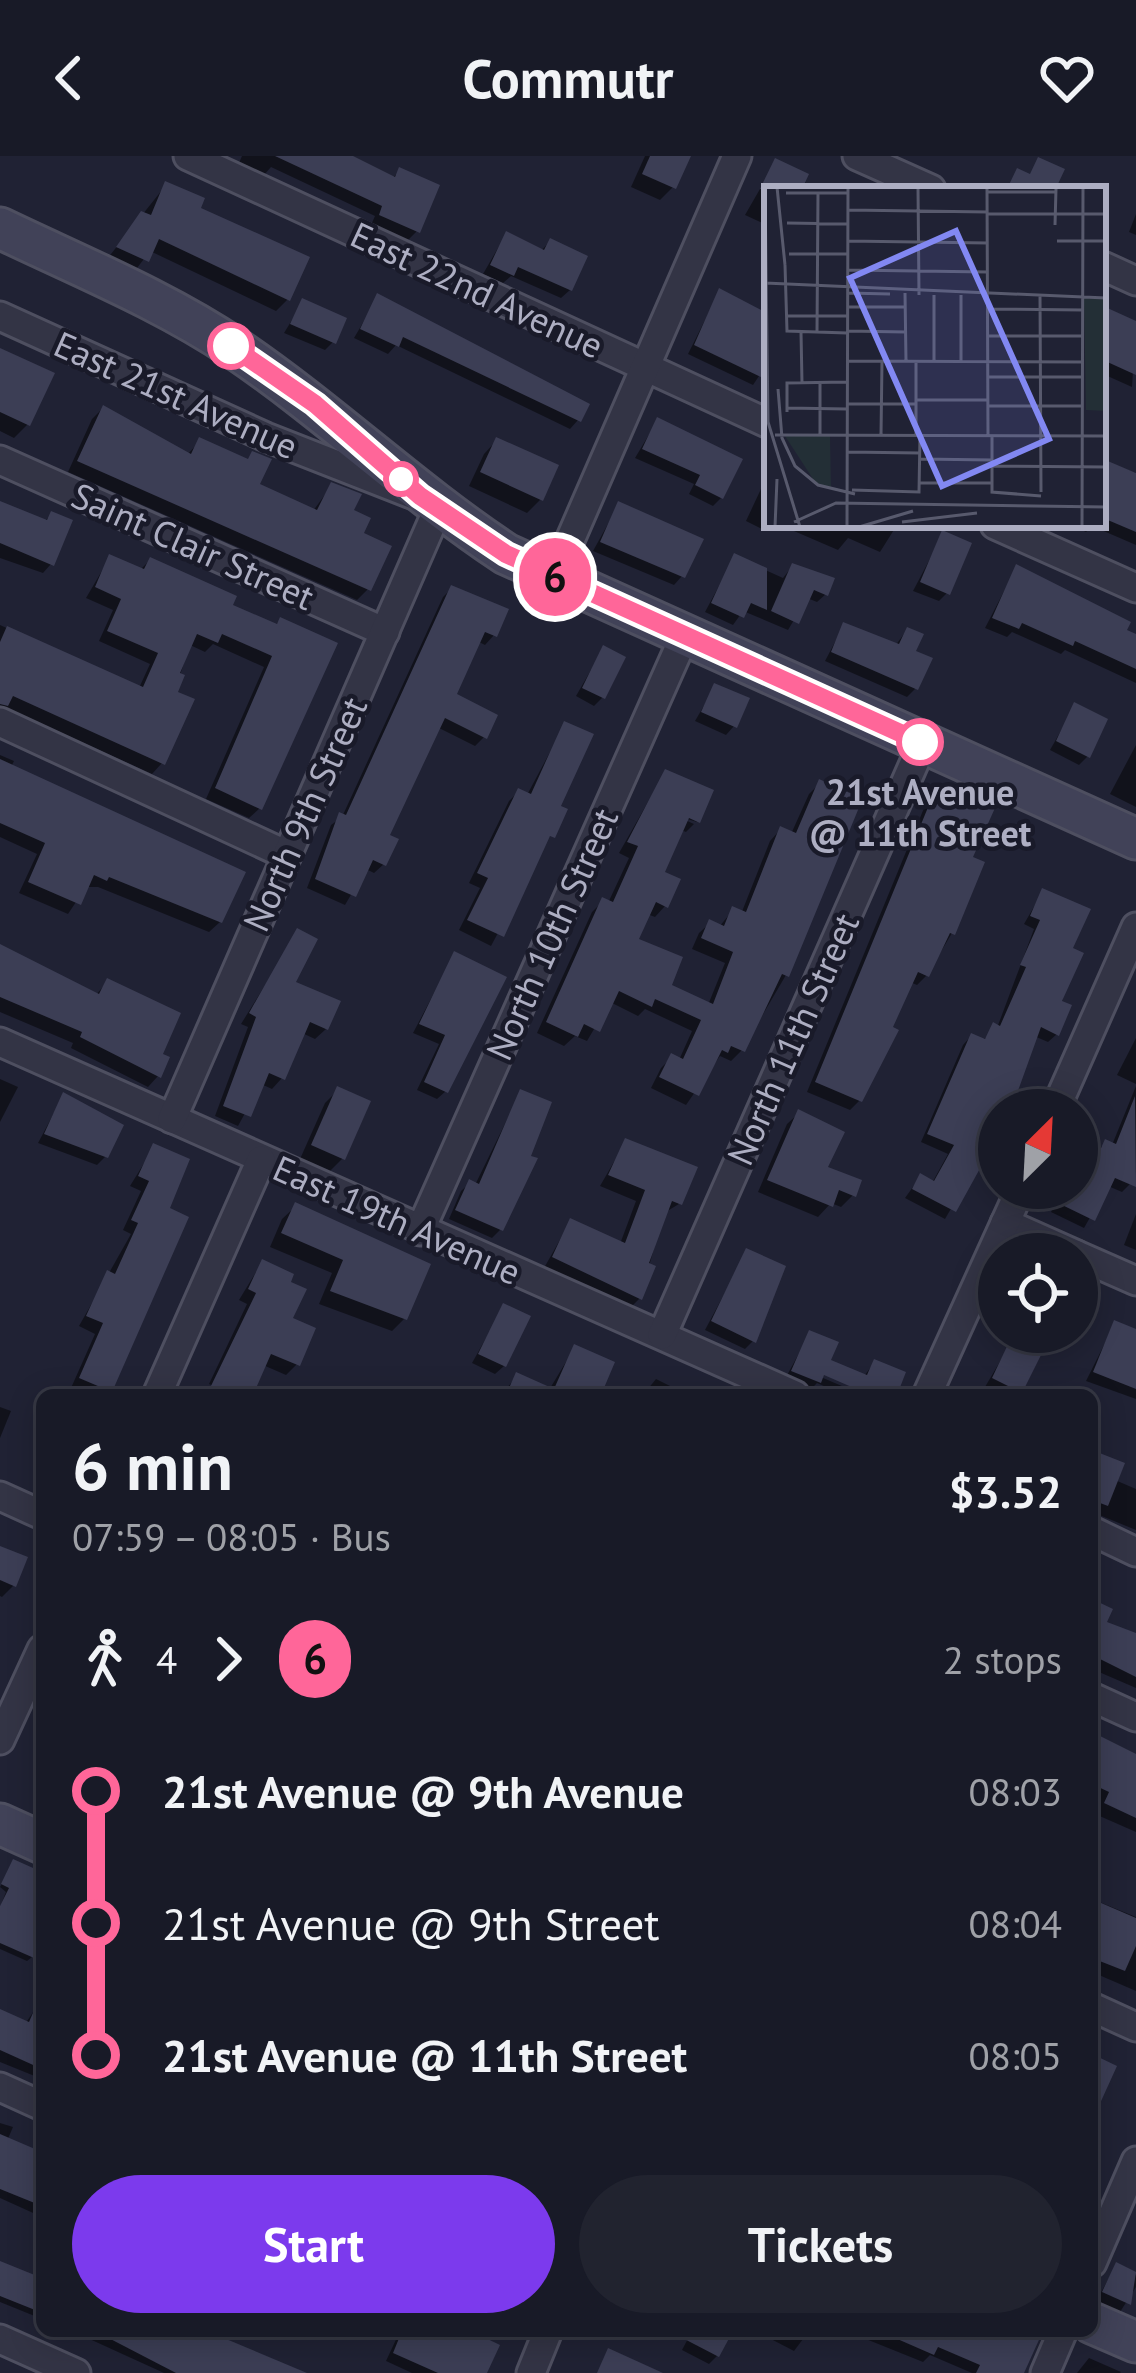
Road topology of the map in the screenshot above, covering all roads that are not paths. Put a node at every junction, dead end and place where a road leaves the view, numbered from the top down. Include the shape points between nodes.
1 (188, 156) edge
2 (737, 156) edge
3 (857, 156) edge
4 (924, 186) edge
5 (0, 228) edge
6 (1106, 267) edge
7 (1136, 281) edge
8 (0, 316) edge
9 (643, 367) junction
10 (764, 422) edge
11 (0, 460) edge
12 (429, 503) junction
13 (1002, 528) edge
14 (554, 577) junction
15 (1136, 589) edge
16 (385, 632) junction
17 (684, 637) junction
18 (0, 722) edge
19 (923, 743) junction
20 (1136, 839) edge
21 (287, 854) junction
22 (1136, 926) edge
23 (1124, 988) edge
24 (0, 1042) edge
25 (1067, 1089) edge
26 (172, 1120) junction
27 (262, 1160) junction
28 (1011, 1209) edge
29 (1005, 1223) junction
30 (420, 1232) junction
31 (1028, 1233) edge
32 (1098, 1264) edge
33 (1136, 1281) edge
34 (662, 1335) junction
35 (160, 1389) edge
36 (783, 1389) edge
37 (930, 1389) edge
38 (0, 1496) edge
39 (36, 1511) edge
40 (1098, 1534) edge
41 (1136, 1552) edge
42 (36, 1662) edge
43 (1098, 1700) edge
44 (1136, 1717) edge
45 (0, 1740) edge
46 (1, 1827) edge
47 (36, 1841) edge
48 (1098, 2010) edge
49 (1136, 2027) edge
50 (0, 2087) edge
51 (36, 2103) edge
52 (1136, 2161) edge
53 (1098, 2249) edge
54 (1098, 2326) edge
55 (543, 2337) edge
56 (1060, 2337) edge
57 (0, 2339) edge
58 (1136, 2342) edge
59 (76, 2373) edge
60 (531, 2373) edge
61 (1045, 2373) edge

1 - 9 street, East 22nd Avenue
2 - 9 street
3 - 4 street
5 - 12 street via 231,346 315,404
6 - 7 street
8 - 12 street, East 21st Avenue
9 - 10 street, East 22nd Avenue
9 - 14 street
11 - 16 street, Saint Clair Street
12 - 14 street
12 - 16 street, North 9th Street
13 - 15 street
14 - 17 street
16 - 21 street, North 9th Street
17 - 19 street
17 - 30 street, North 10th Street
18 - 21 street
19 - 20 street
19 - 34 street, North 11th Street
21 - 26 street, North 9th Street
22 - 23 street
23 - 25 street
24 - 26 street, East 19th Avenue
26 - 27 street, East 19th Avenue
27 - 30 street, East 19th Avenue
27 - 35 street
28 - 29 street
29 - 31 street
29 - 37 street
30 - 34 street, East 19th Avenue
32 - 33 street
34 - 36 street, East 19th Avenue
38 - 39 street
40 - 41 street
42 - 45 street
43 - 44 street
46 - 47 street
48 - 49 street
50 - 51 street
52 - 53 street
54 - 58 street
55 - 60 street
56 - 61 street
57 - 59 street

